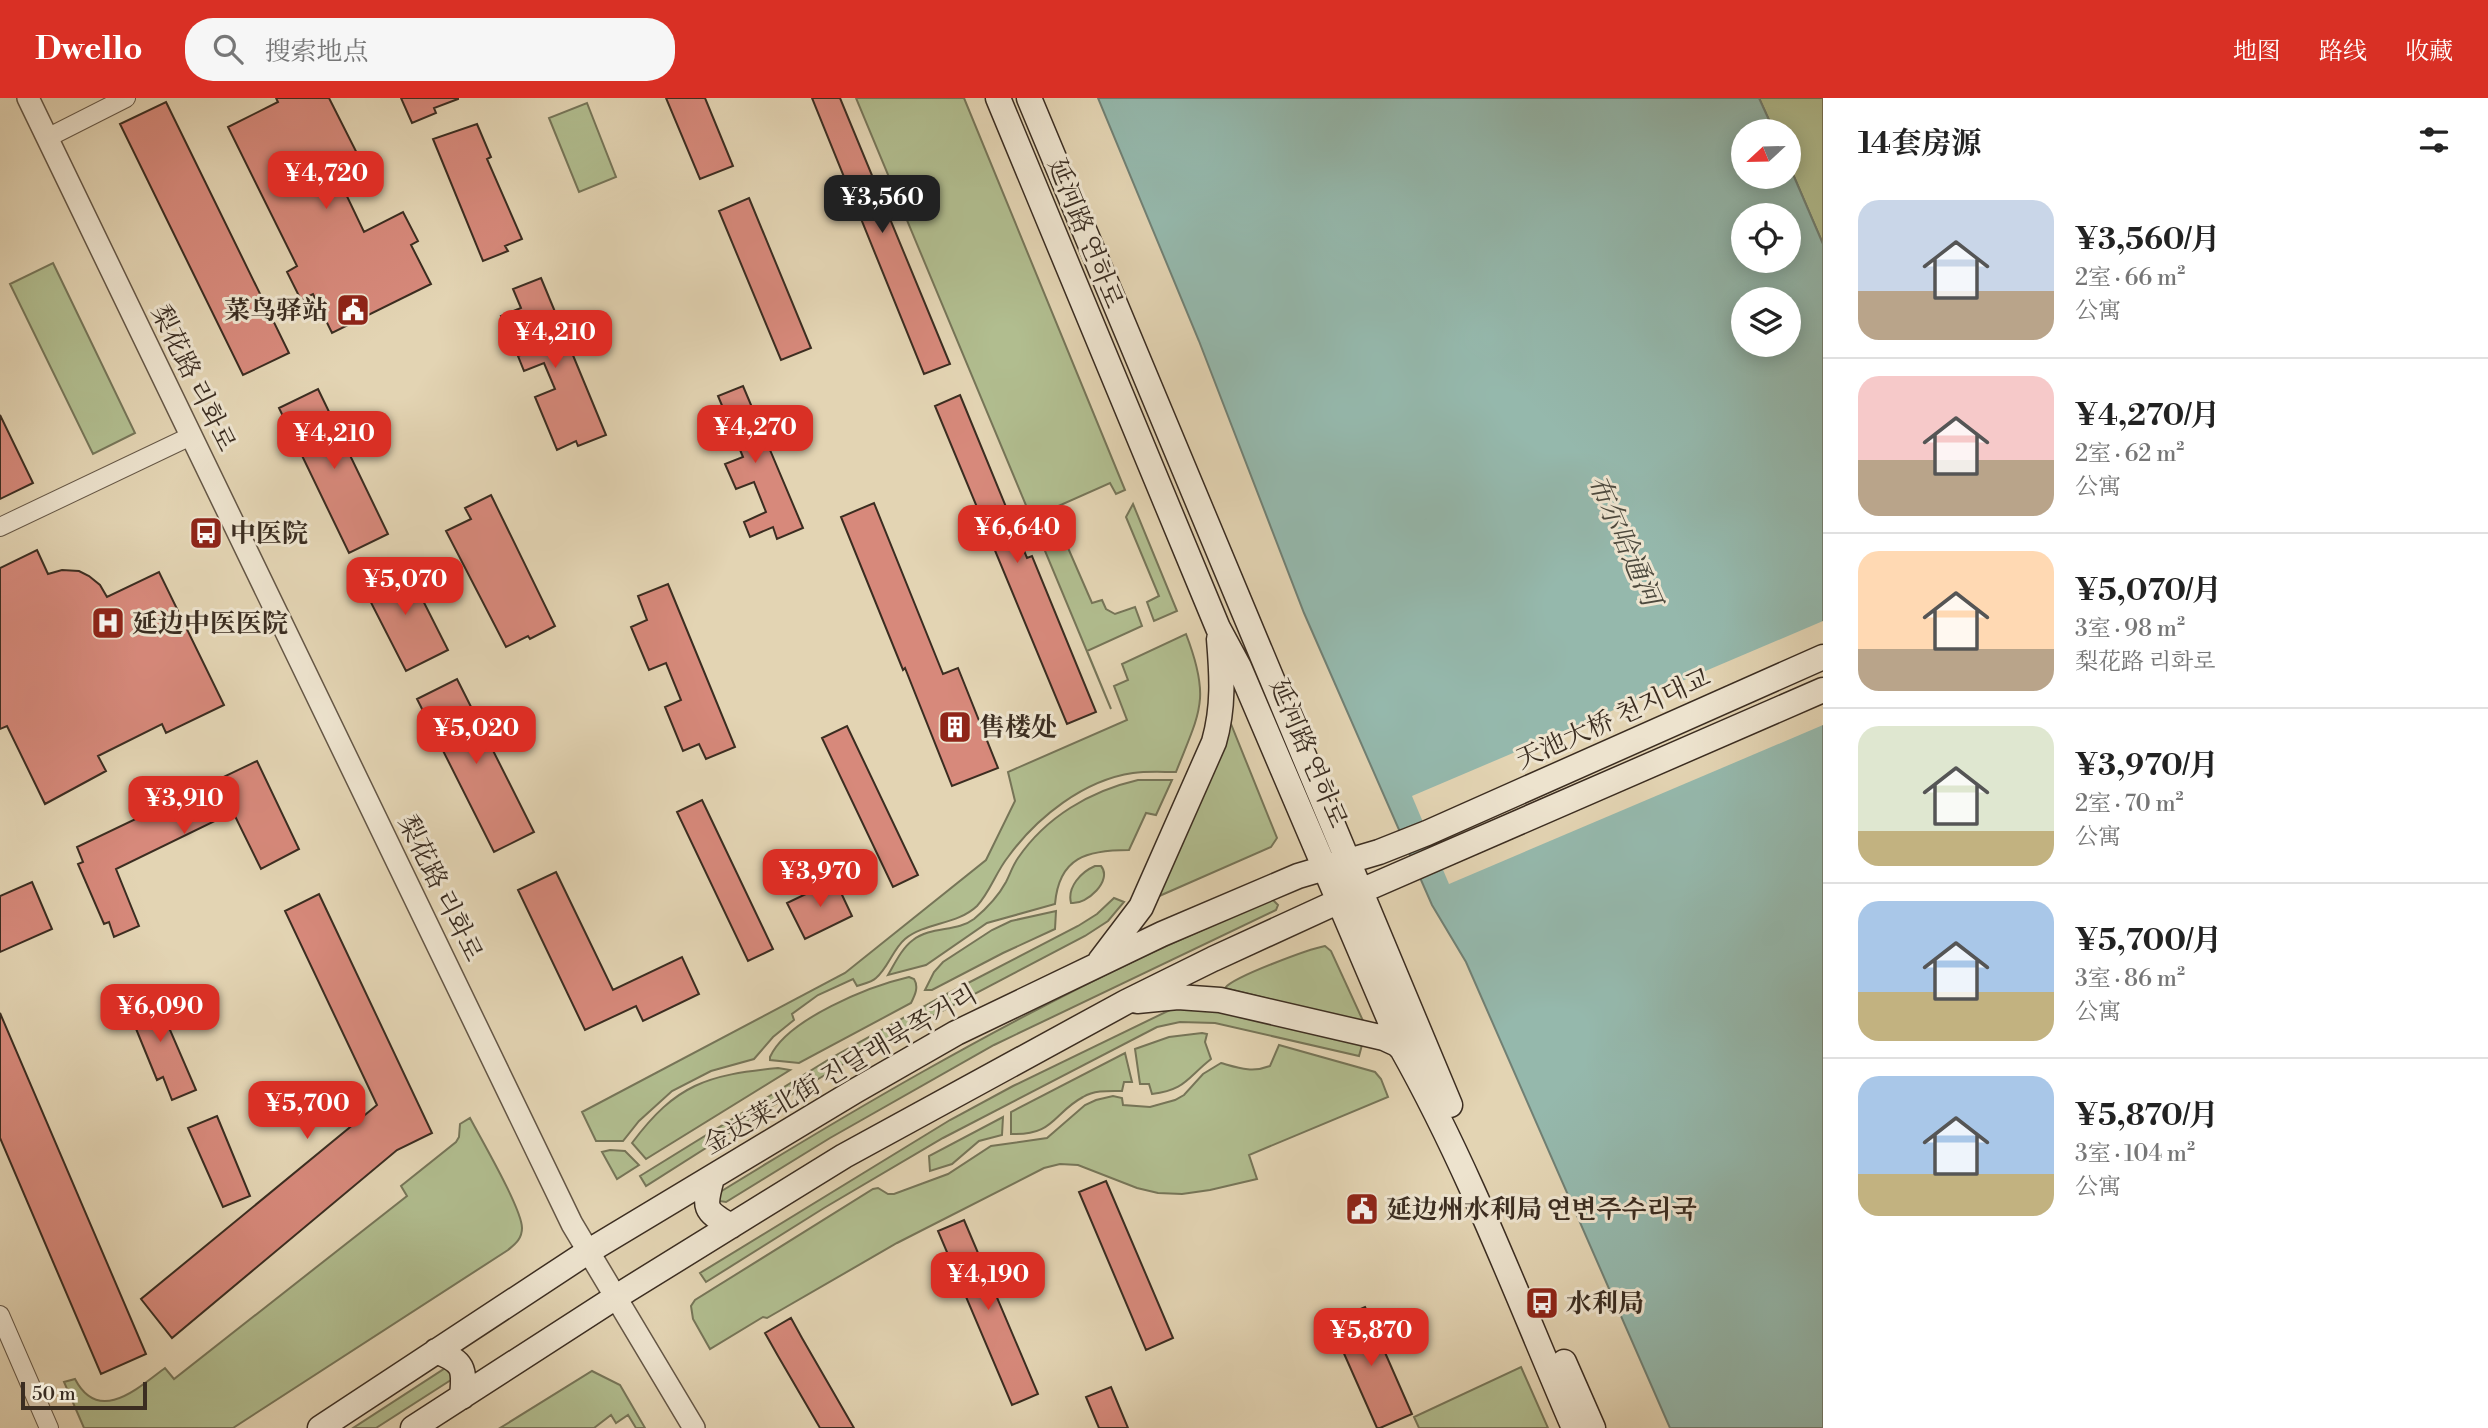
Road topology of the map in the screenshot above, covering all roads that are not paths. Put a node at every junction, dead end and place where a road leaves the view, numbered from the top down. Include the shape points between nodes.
1 (28, 98) edge
2 (126, 98) edge
3 (998, 98) edge
4 (1029, 98) edge
5 (47, 138) junction
6 (191, 436) junction
7 (0, 527) edge
8 (1218, 628) junction
9 (1823, 657) edge
10 (1823, 690) edge
11 (1427, 833) joint
12 (1336, 864) junction
13 (1350, 896) junction
14 (1098, 963) junction
15 (1126, 1002) junction
16 (1402, 1049) junction
17 (712, 1178) junction
18 (731, 1226) junction
19 (589, 1251) junction
20 (616, 1297) junction
21 (0, 1315) edge
22 (436, 1351) junction
23 (462, 1397) junction
24 (49, 1428) edge
25 (320, 1428) edge
26 (414, 1428) edge
27 (694, 1428) edge
28 (1574, 1428) edge
29 (1593, 1428) edge

1 - 5 street, 梨花路 리화로
2 - 5 street
3 - 8 main road, 延河路 연하로
4 - 12 main road, 延河路 연하로
5 - 6 street, 梨花路 리화로
6 - 7 street
6 - 19 street, 梨花路 리화로
8 - 12 main road, 延河路 연하로
8 - 14 main road via 1223,692 1214,742 1141,907
9 - 11 main road, 天池大桥 천지대교
10 - 13 main road
11 - 12 main road, 金达莱北街 진달래북쪽거리
12 - 13 main road, 延河路 연하로
12 - 14 main road, 金达莱北街 진달래북쪽거리 via 1298,876
13 - 15 main road
13 - 16 main road, 延河路 연하로
13 - 29 main road, 延河路 연하로 via 1436,1074
14 - 17 main road, 金达莱北街 진달래북쪽거리 via 956,1033
15 - 16 main road via 1178,997 1220,1000 1377,1037
15 - 18 main road via 867,1143
16 - 28 main road, 延河路 연하로 via 1459,1158
17 - 18 main road via 705,1203 715,1217
17 - 19 main road, 金达莱北街 진달래북쪽거리
18 - 20 main road
19 - 20 street, 梨花路 리화로
19 - 22 main road, 金达莱北街 진달래북쪽거리
20 - 23 main road
20 - 27 street, 梨花路 리화로
21 - 24 street
22 - 23 main road via 461,1366
22 - 25 main road, 金达莱北街 진달래북쪽거리
23 - 26 main road

